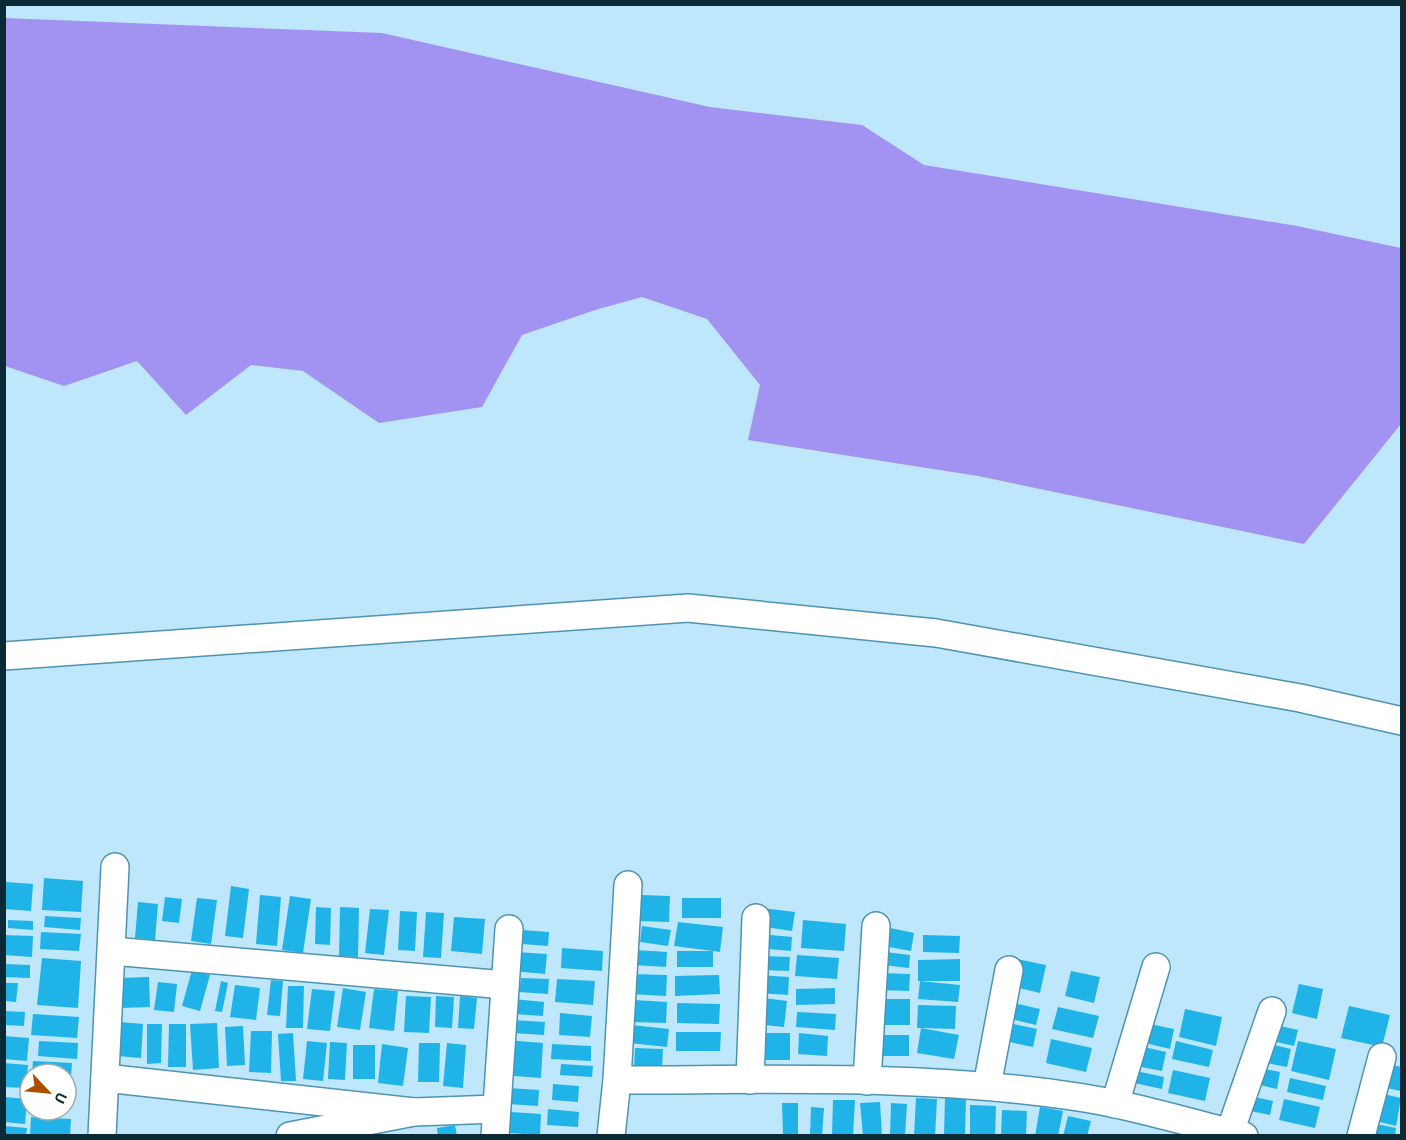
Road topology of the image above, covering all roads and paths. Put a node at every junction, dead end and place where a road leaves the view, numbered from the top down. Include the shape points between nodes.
1 (4, 656) edge
2 (1401, 721) edge
3 (115, 867) dead end
4 (628, 885) dead end
5 (756, 918) dead end
6 (876, 926) dead end
7 (509, 929) dead end
8 (112, 951) junction
9 (1156, 967) dead end
10 (1009, 970) dead end
11 (505, 985) junction
12 (1272, 1011) dead end
13 (1382, 1057) dead end
14 (105, 1078) junction
15 (617, 1080) junction
16 (750, 1080) junction
17 (867, 1081) junction
18 (987, 1086) junction
19 (1114, 1104) junction
20 (414, 1112) junction
21 (495, 1122) edge
22 (1237, 1134) edge
23 (102, 1136) edge
24 (290, 1136) edge
25 (611, 1136) edge
26 (1361, 1136) edge

1 - 2 street via 688,608 936,633 1288,696
3 - 8 street
4 - 15 street
5 - 16 street
6 - 17 street
7 - 11 street
8 - 11 street
8 - 14 street
9 - 19 street
10 - 18 street
11 - 21 street
12 - 22 street
13 - 26 street
14 - 20 street
14 - 23 street
15 - 16 street
15 - 25 street
16 - 17 street
17 - 18 street
18 - 19 street
19 - 22 street
20 - 21 street
20 - 24 street

